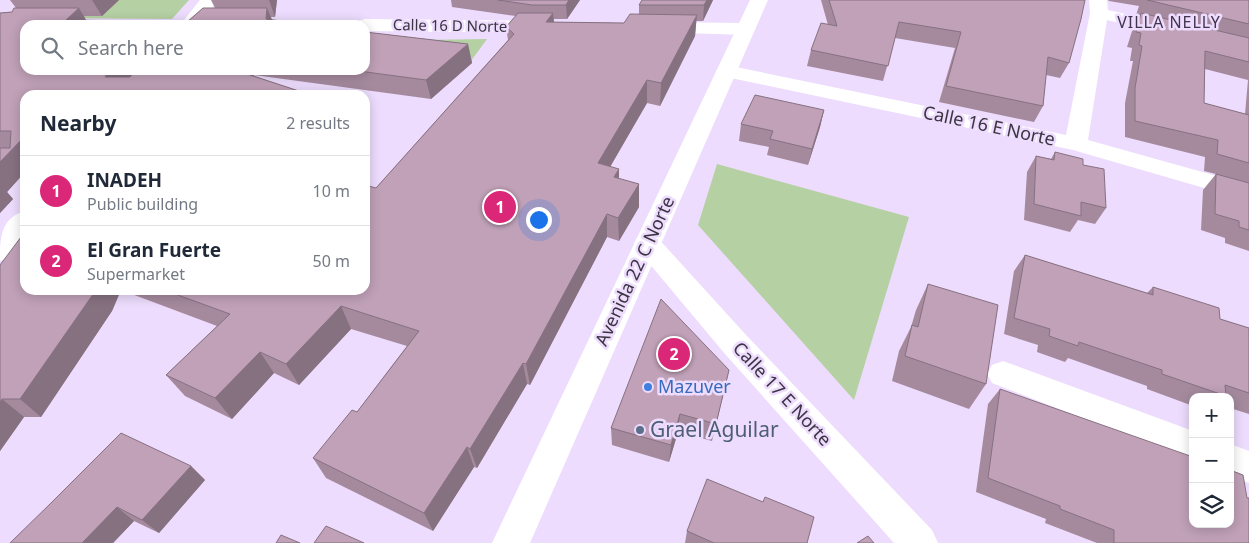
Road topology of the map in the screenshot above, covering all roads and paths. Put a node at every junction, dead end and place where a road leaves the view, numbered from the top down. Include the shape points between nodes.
1 (209, 0) edge
2 (759, 0) edge
3 (1098, 6) edge
4 (194, 20) edge
5 (370, 25) edge
6 (562, 27) edge
7 (639, 28) edge
8 (746, 29) junction
9 (1193, 34) edge
10 (726, 71) junction
11 (1076, 144) junction
12 (1249, 194) edge
13 (20, 226) edge
14 (647, 243) junction
15 (0, 251) edge
16 (1003, 374) dead end
17 (1189, 444) edge
18 (1234, 461) edge
19 (1249, 467) edge
20 (511, 543) edge
21 (919, 543) edge

1 - 4 street
2 - 8 street, Avenida 22 C Norte
3 - 9 street
3 - 11 street
5 - 6 street, Calle 16 D Norte
7 - 8 street
8 - 10 street, Avenida 22 C Norte
10 - 11 street, Calle 16 E Norte
10 - 14 street, Avenida 22 C Norte
11 - 12 street, Calle 16 E Norte
13 - 15 street
14 - 20 street, Avenida 22 C Norte
14 - 21 street, Calle 17 E Norte via 736,345
16 - 17 street
18 - 19 street

